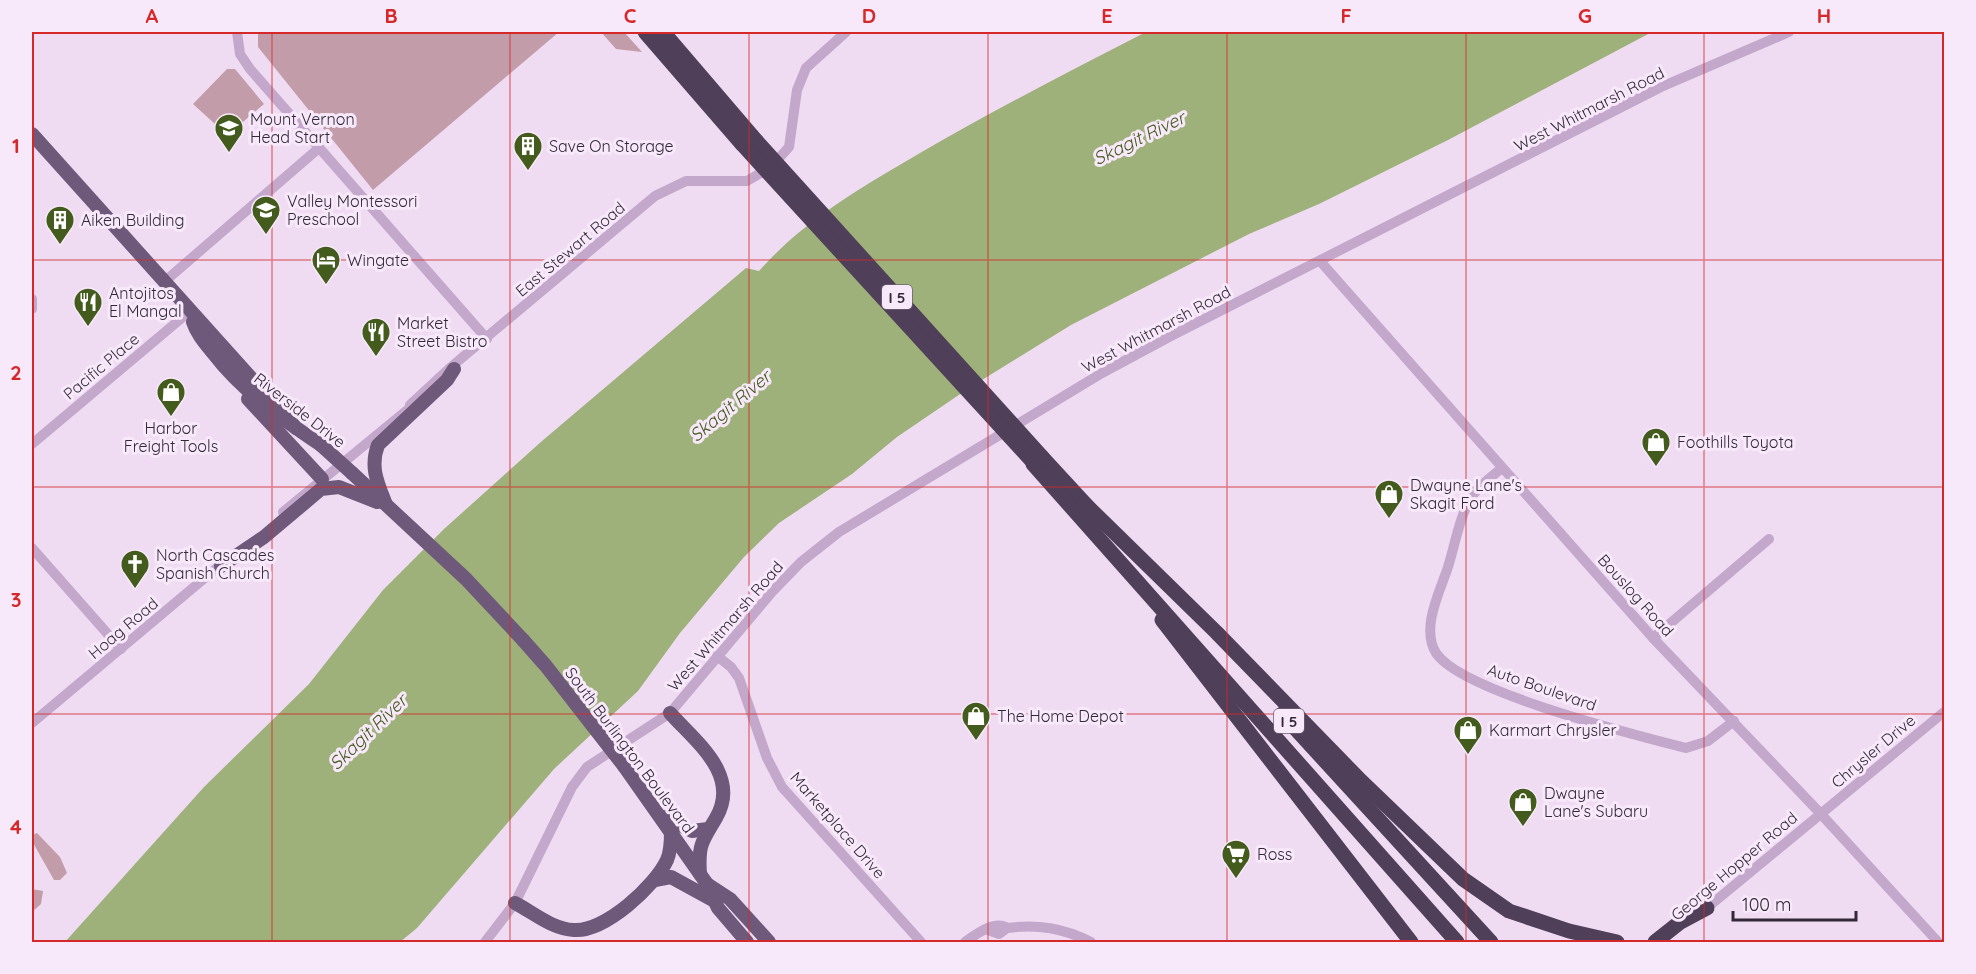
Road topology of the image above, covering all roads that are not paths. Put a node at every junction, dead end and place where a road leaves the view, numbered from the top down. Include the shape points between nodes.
1 (237, 32) edge
2 (645, 32) edge
3 (663, 32) edge
4 (846, 32) edge
5 (1789, 32) edge
6 (32, 134) edge
7 (747, 140) junction
8 (319, 148) junction
9 (1320, 261) junction
10 (164, 282) junction
11 (32, 299) edge
12 (32, 309) edge
13 (190, 311) junction
14 (487, 339) junction
15 (456, 366) junction
16 (227, 371) junction
17 (296, 428) junction
18 (32, 444) edge
19 (1038, 460) junction
20 (343, 461) joint
21 (1502, 468) junction
22 (322, 479) junction
23 (1084, 503) junction
24 (387, 506) junction
25 (1769, 540) dead end
26 (32, 548) edge
27 (1119, 559) junction
28 (221, 566) junction
29 (1653, 638) junction
30 (523, 640) joint
31 (121, 649) junction
32 (717, 656) junction
33 (1944, 712) edge
34 (670, 713) junction
35 (1734, 721) junction
36 (32, 723) edge
37 (1820, 813) junction
38 (659, 815) junction
39 (708, 829) junction
40 (671, 832) junction
41 (655, 880) junction
42 (703, 880) junction
43 (715, 901) junction
44 (515, 903) junction
45 (1707, 908) junction
46 (485, 942) edge
47 (747, 942) edge
48 (769, 942) edge
49 (921, 942) edge
50 (965, 942) edge
51 (1090, 942) edge
52 (1411, 942) edge
53 (1457, 942) edge
54 (1491, 942) edge
55 (1611, 942) edge
56 (1655, 942) edge
57 (1666, 942) edge
58 (1938, 942) edge

1 - 8 street via 240,54 250,69
2 - 7 highway, I 5
3 - 7 highway, I 5
4 - 14 street, East Stewart Road via 806,68 797,90 789,147 771,167 747,182 686,181 655,196
5 - 9 street, West Whitmarsh Road via 1661,87
6 - 10 main road, Riverside Drive
7 - 19 highway, I 5, bridge
8 - 10 street
8 - 14 street
9 - 21 street, Bouslog Road
9 - 32 street, West Whitmarsh Road via 1102,373 839,532 779,584
10 - 13 main road, Riverside Drive
11 - 12 street
13 - 16 main road, Riverside Drive via 196,331
13 - 17 main road
13 - 18 street, Pacific Place
14 - 15 street, East Stewart Road
15 - 20 street, East Stewart Road
15 - 24 main road via 447,380 378,445 373,458 375,477
16 - 17 main road, Riverside Drive via 258,401
16 - 22 main road via 255,409
17 - 24 main road, Riverside Drive, bridge via 321,445
19 - 23 highway, I 5
19 - 27 highway, I 5
20 - 22 street, Hoag Road
21 - 29 street, Bouslog Road
21 - 35 street, Auto Boulevard via 1471,498 1461,525 1433,610 1430,635 1438,655 1462,674 1515,697 1686,748 1708,741
22 - 28 street, Hoag Road
23 - 54 highway, I 5
23 - 55 highway via 1463,879 1509,911
24 - 28 main road via 339,487 321,489 264,537
24 - 30 main road, Riverside Drive via 466,579
25 - 29 street
26 - 31 street
27 - 52 highway via 1260,749
27 - 53 highway, I 5
28 - 31 street, Hoag Road
29 - 35 street, Bouslog Road
30 - 38 main road, South Burlington Boulevard, bridge
31 - 36 street, Hoag Road
32 - 34 street, West Whitmarsh Road
32 - 49 street, Marketplace Drive via 739,678 766,758 782,787
33 - 37 street, Chrysler Drive
34 - 39 main road via 712,759 722,777 722,802
34 - 44 street, West Whitmarsh Road via 587,767 572,787
35 - 37 street, Bouslog Road
37 - 45 street, George Hopper Road
37 - 58 street, Bouslog Road
38 - 39 main road via 692,831
38 - 40 main road, South Burlington Boulevard
39 - 42 main road via 699,856
40 - 41 main road via 669,857
40 - 42 main road, South Burlington Boulevard
41 - 43 main road via 671,878
41 - 44 main road via 608,921 582,931 549,923
42 - 43 main road, South Burlington Boulevard
42 - 48 main road, South Burlington Boulevard via 730,899
43 - 47 main road, South Burlington Boulevard
44 - 46 street, West Whitmarsh Road
45 - 56 highway
45 - 57 street, George Hopper Road
50 - 51 street via 993,925 1002,925 1047,926

